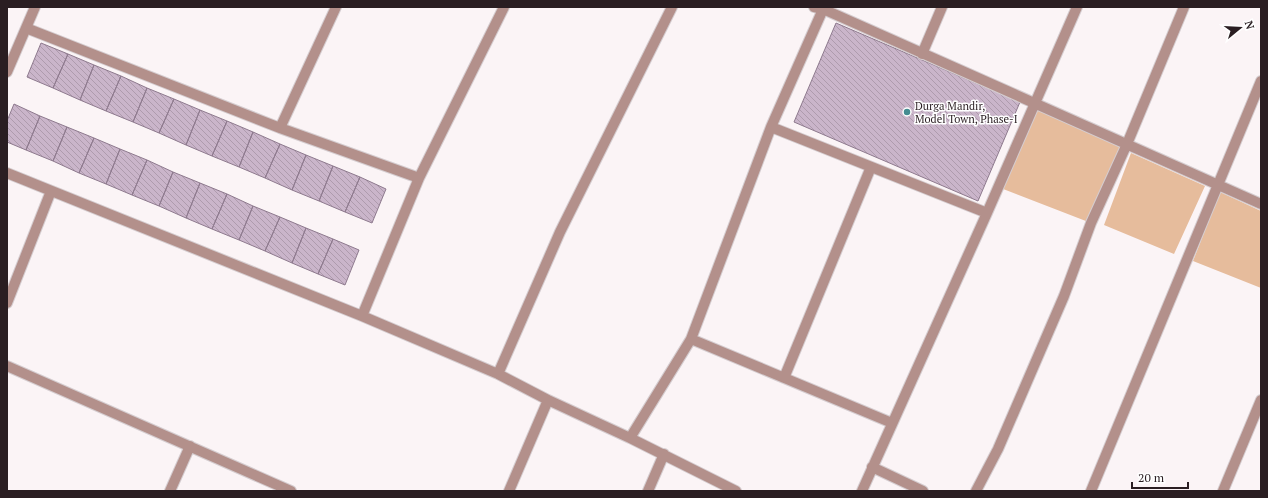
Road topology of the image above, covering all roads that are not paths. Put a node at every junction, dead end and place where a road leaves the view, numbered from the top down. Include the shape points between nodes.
1 (35, 7) edge
2 (336, 7) edge
3 (504, 7) edge
4 (672, 7) edge
5 (942, 7) edge
6 (1077, 7) edge
7 (1184, 7) edge
8 (820, 8) edge
9 (26, 28) junction
10 (922, 54) junction
11 (7, 72) edge
12 (1261, 81) edge
13 (1034, 103) junction
14 (771, 127) junction
15 (280, 128) junction
16 (1127, 144) junction
17 (871, 167) junction
18 (7, 173) edge
19 (419, 178) junction
20 (1218, 185) junction
21 (51, 191) junction
22 (1261, 204) edge
23 (987, 213) junction
24 (7, 302) edge
25 (362, 316) junction
26 (691, 339) junction
27 (7, 366) edge
28 (498, 374) junction
29 (784, 378) junction
30 (548, 400) junction
31 (1261, 400) edge
32 (892, 423) junction
33 (630, 438) junction
34 (190, 446) junction
35 (664, 454) junction
36 (872, 467) junction
37 (170, 491) edge
38 (291, 491) edge
39 (509, 491) edge
40 (648, 491) edge
41 (736, 491) edge
42 (862, 491) edge
43 (923, 491) edge
44 (976, 491) edge
45 (1091, 491) edge
46 (1223, 491) edge

1 - 9 street
2 - 15 street
3 - 19 street
4 - 28 street via 560,232
5 - 10 street
6 - 13 street
7 - 16 street
8 - 10 street
8 - 14 street
9 - 11 street
9 - 15 street
10 - 13 street
12 - 20 street
13 - 16 street
13 - 23 street
14 - 17 street
14 - 26 street
15 - 19 street
16 - 20 street
16 - 44 street via 1091,223 1064,296 998,449
17 - 23 street
17 - 29 street
18 - 21 street
19 - 25 street
20 - 22 street
20 - 45 street
21 - 24 street
21 - 25 street
23 - 32 street
25 - 28 street
26 - 29 street
26 - 33 street
27 - 34 street
28 - 30 street
29 - 32 street
30 - 33 street
30 - 39 street
31 - 46 street
32 - 36 street
33 - 35 street
34 - 37 street
34 - 38 street
35 - 40 street
35 - 41 street
36 - 42 street
36 - 43 street

